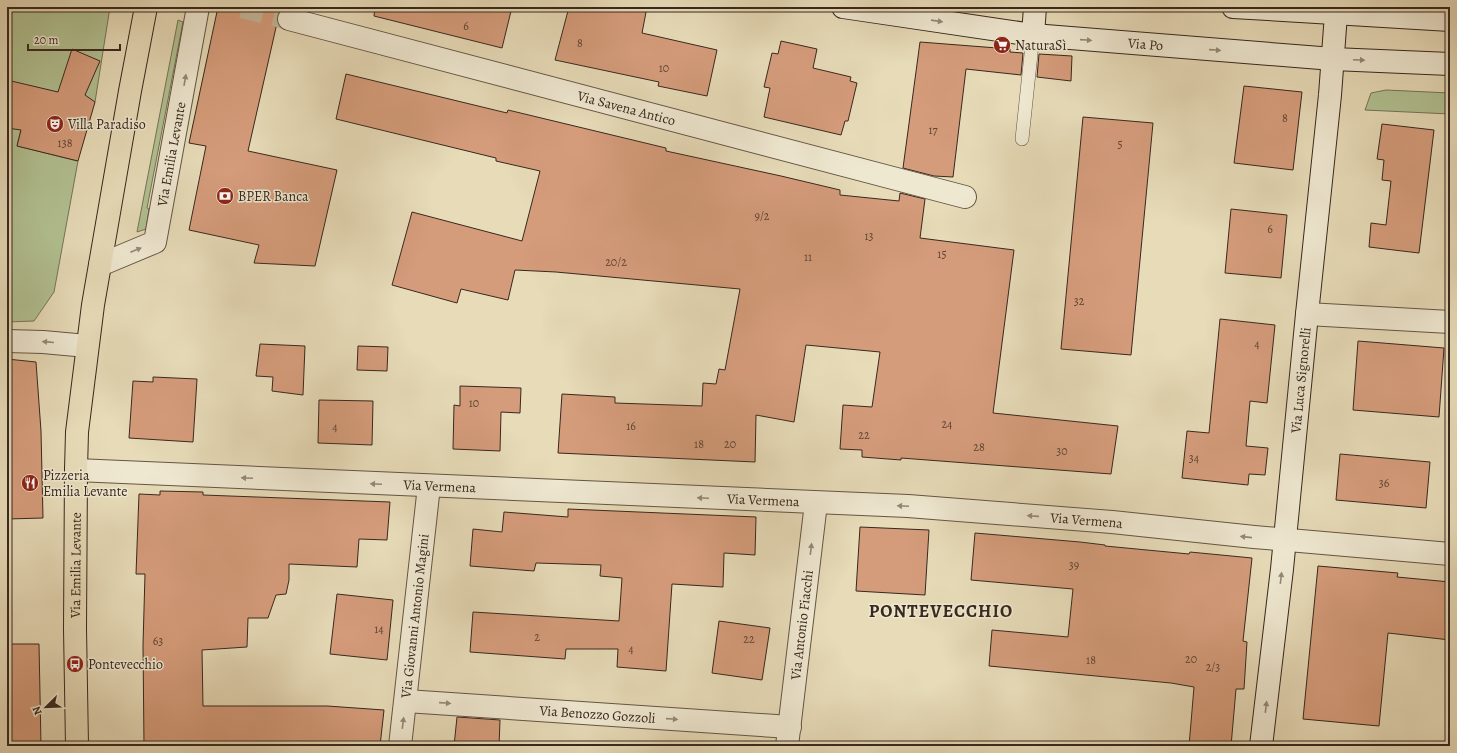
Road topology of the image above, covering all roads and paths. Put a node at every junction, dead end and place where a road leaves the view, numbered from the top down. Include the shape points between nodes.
1 (146, 7) edge
2 (198, 7) edge
3 (843, 7) edge
4 (1035, 7) edge
5 (1233, 7) edge
6 (1336, 14) junction
7 (289, 19) tunnel mouth
8 (1450, 20) edge
9 (1033, 36) junction
10 (1333, 59) junction
11 (1450, 64) edge
12 (1022, 139) dead end
13 (965, 197) dead end
14 (100, 265) junction
15 (1307, 314) junction
16 (1450, 322) edge
17 (7, 341) edge
18 (87, 346) junction
19 (76, 470) junction
20 (429, 486) junction
21 (816, 503) junction
22 (1285, 540) junction
23 (1450, 554) edge
24 (406, 701) junction
25 (788, 736) edge
26 (77, 746) edge
27 (400, 746) edge
28 (1261, 746) edge

1 - 14 main road, Via Emilia Levante
14 -> 2 street, Via Emilia Levante via 155,242
3 -> 9 street, Via Po
4 - 9 street
5 - 6 street
6 - 8 street
6 - 10 street, Via Luca Signorelli
7 - 13 street, Via Savena Antico
9 -> 10 street, Via Po
9 - 12 lane
10 -> 11 street, Via Po
10 - 15 street, Via Luca Signorelli
14 - 18 main road, Via Emilia Levante
15 - 16 street
15 - 22 street, Via Luca Signorelli
18 -> 17 street
18 - 19 main road, Via Emilia Levante via 77,432
20 -> 19 street, Via Vermena
19 - 26 main road, Via Emilia Levante
21 -> 20 street, Via Vermena
20 - 24 street, Via Giovanni Antonio Magini
22 -> 21 street, Via Vermena via 1112,522 908,506
25 -> 21 street, Via Antonio Fiacchi
22 - 23 street, Via Vermena
28 -> 22 street, Via Luca Signorelli
24 -> 25 street, Via Benozzo Gozzoli
27 -> 24 street, Via Giovanni Antonio Magini

